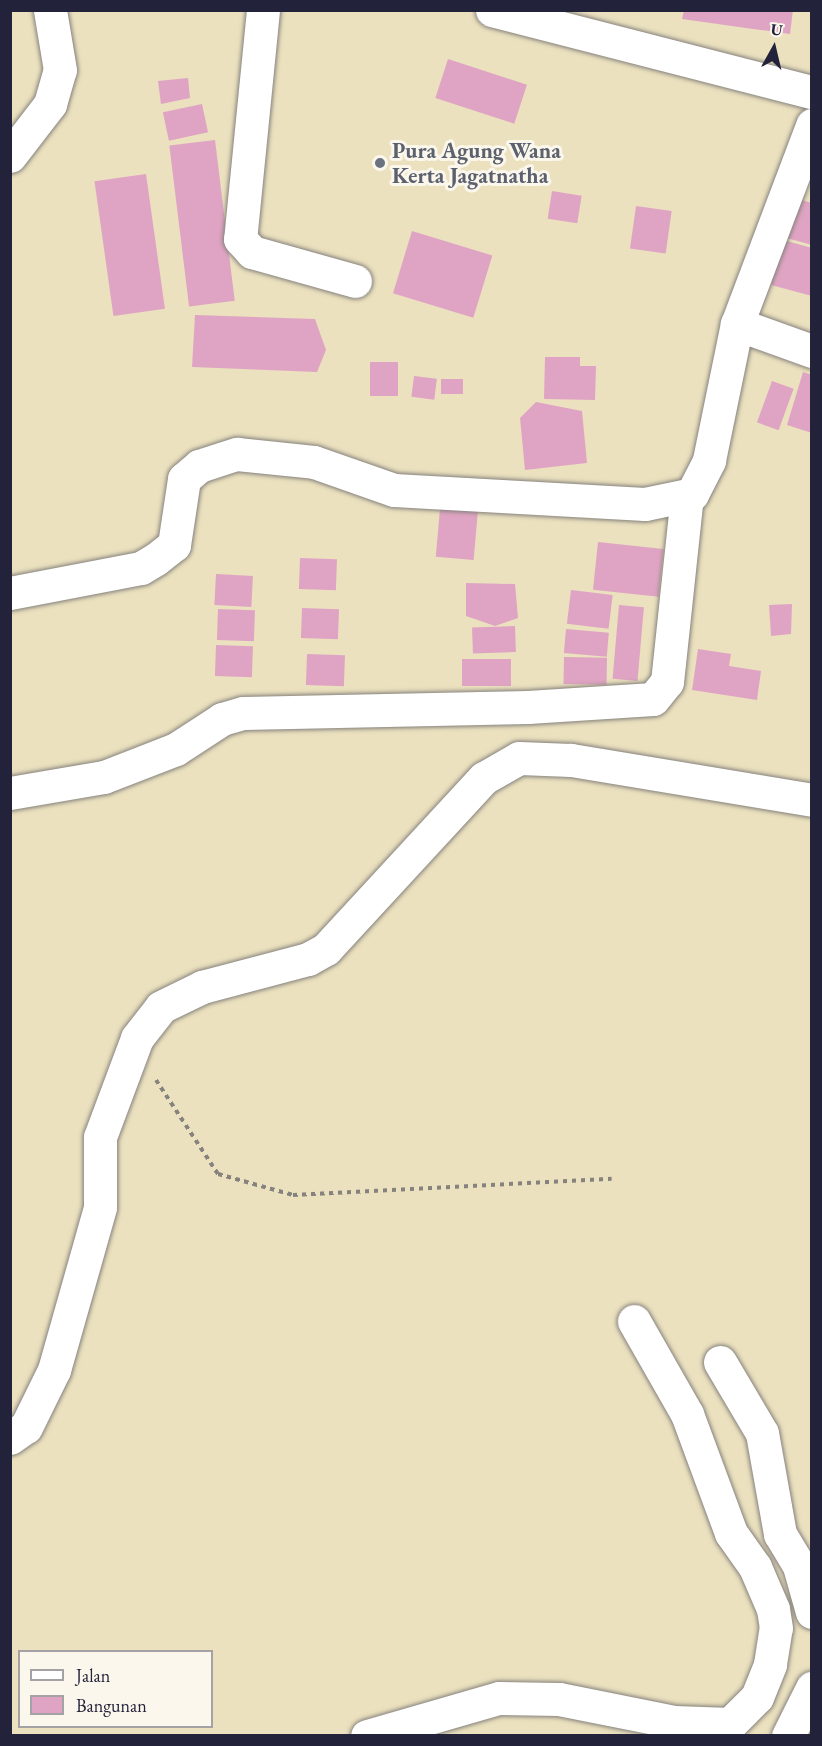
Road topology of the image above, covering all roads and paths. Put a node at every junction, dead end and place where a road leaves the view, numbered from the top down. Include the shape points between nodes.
1 (50, 10) edge
2 (263, 10) edge
3 (492, 10) edge
4 (601, 22) edge
5 (812, 92) edge
6 (812, 125) edge
7 (10, 156) edge
8 (799, 194) edge
9 (355, 280) dead end
10 (737, 324) junction
11 (812, 351) edge
12 (692, 494) junction
13 (10, 593) edge
14 (10, 793) edge
15 (812, 800) edge
16 (137, 1038) junction
17 (612, 1179) dead end
18 (634, 1321) dead end
19 (720, 1362) dead end
20 (10, 1438) edge
21 (812, 1612) edge
22 (812, 1688) edge
23 (367, 1736) edge
24 (788, 1736) edge

1 - 7 street via 57,81 50,104
2 - 9 street via 240,239 252,252
3 - 4 street
4 - 5 street
6 - 8 street
8 - 10 street
10 - 11 street
10 - 12 street via 709,460
12 - 13 street via 645,504 394,490 314,462 237,454 199,466 184,479 174,545 156,560 141,568
12 - 14 street via 687,496 667,682 653,699 528,707 243,713 222,719 176,749 104,777
15 - 16 street via 571,760 519,758 484,778 326,949 308,959 180,996 161,1008
16 - 17 path via 163,1096 218,1174 293,1195
16 - 20 street via 100,1137 100,1207 54,1370 26,1427
18 - 23 street via 687,1414 731,1533 755,1567 773,1609 770,1665 757,1697 741,1718 722,1725 674,1722 559,1699 499,1698
19 - 21 street via 762,1433 780,1534 798,1566
22 - 24 street

